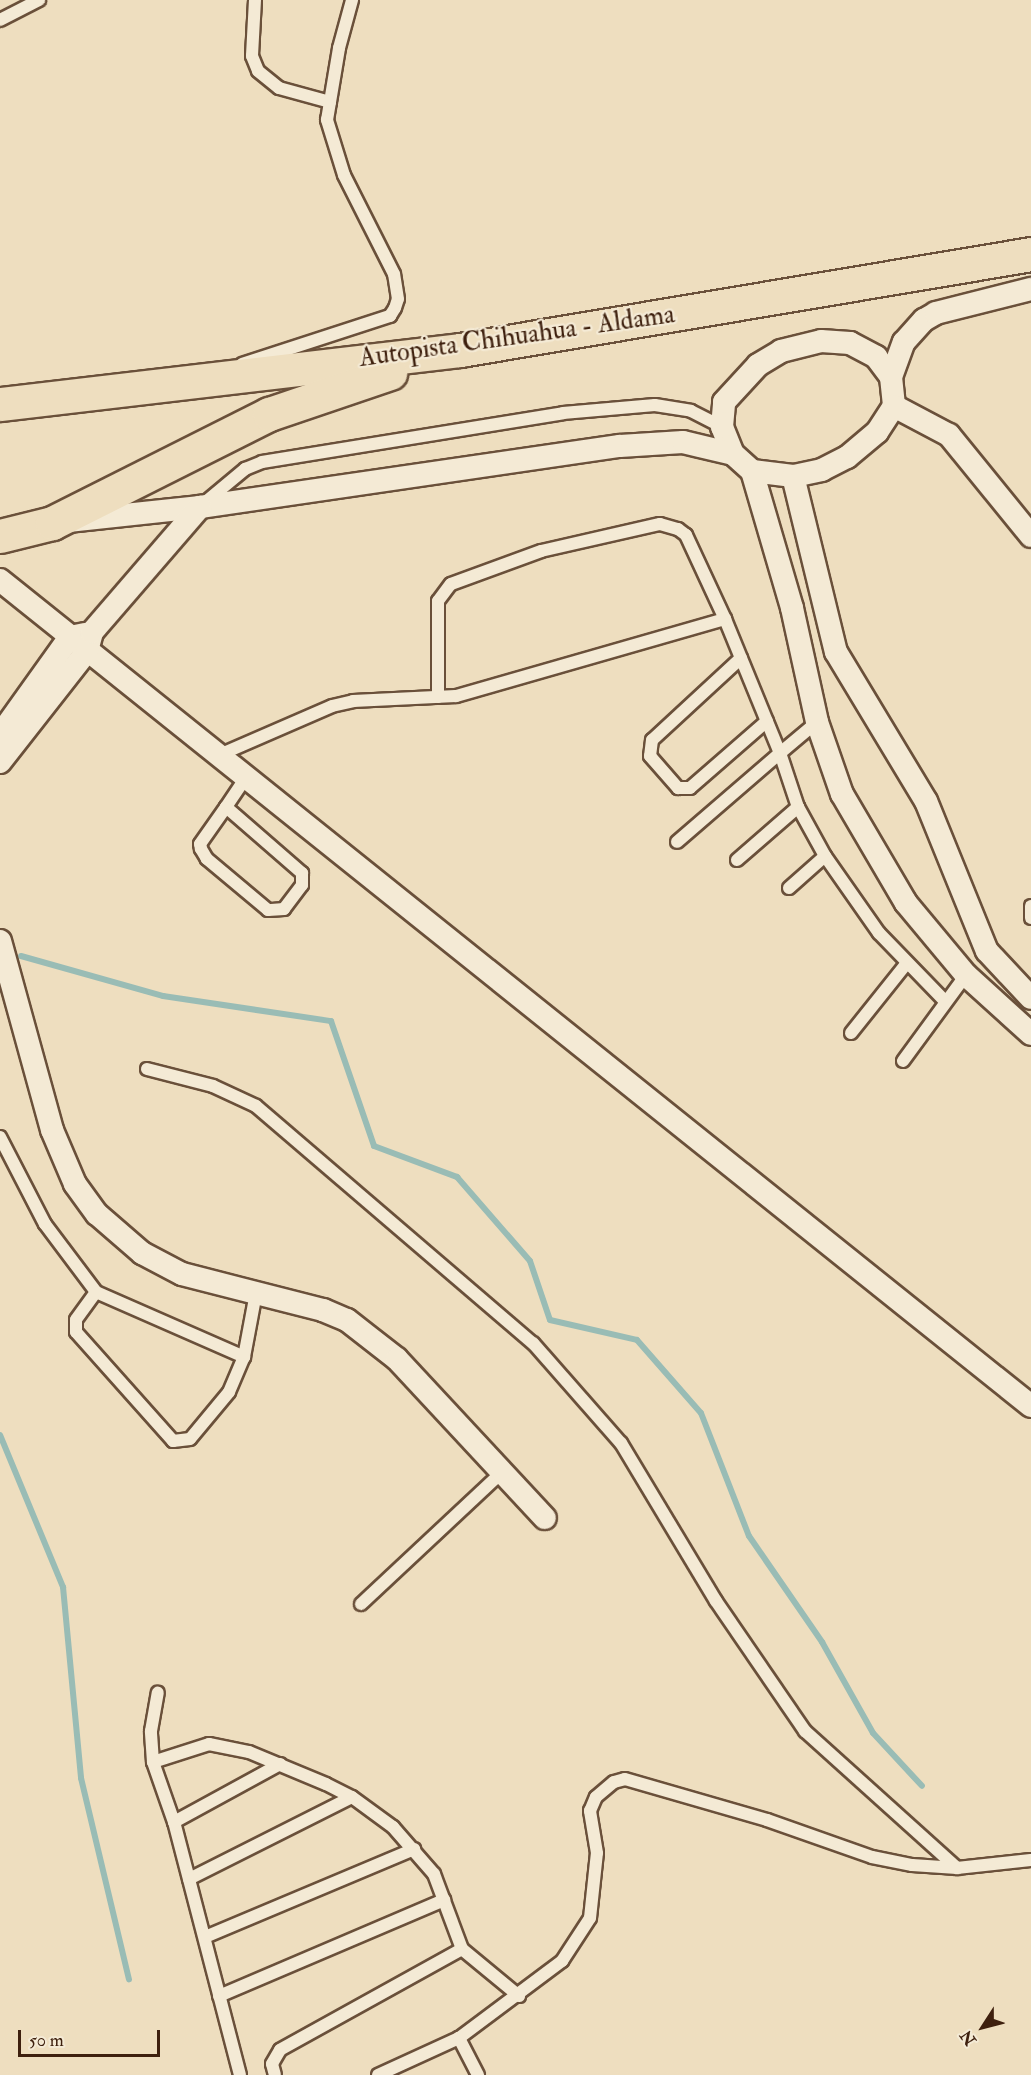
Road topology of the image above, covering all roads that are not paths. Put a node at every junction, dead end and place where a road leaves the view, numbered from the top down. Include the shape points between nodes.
1 (39, 0) edge
2 (255, 0) edge
3 (352, 0) edge
4 (0, 20) edge
5 (330, 102) junction
6 (1031, 254) edge
7 (1031, 289) edge
8 (522, 340) junction
9 (214, 376) junction
10 (891, 377) junction
11 (0, 404) edge
12 (894, 406) junction
13 (722, 427) junction
14 (733, 454) junction
15 (752, 471) junction
16 (793, 476) junction
17 (201, 507) junction
18 (52, 523) junction
19 (0, 536) edge
20 (1031, 536) edge
21 (0, 580) edge
22 (725, 619) junction
23 (83, 640) junction
24 (741, 658) junction
25 (438, 697) junction
26 (767, 721) junction
27 (817, 722) junction
28 (0, 735) edge
29 (780, 753) junction
30 (217, 756) junction
31 (0, 762) edge
32 (246, 777) junction
33 (226, 807) junction
34 (798, 807) junction
35 (677, 842) dead end
36 (825, 856) junction
37 (737, 860) dead end
38 (789, 888) dead end
39 (1031, 906) edge
40 (1031, 918) edge
41 (0, 941) edge
42 (906, 964) junction
43 (966, 975) junction
44 (1028, 988) edge
45 (945, 1001) junction
46 (851, 1033) dead end
47 (1031, 1034) edge
48 (903, 1061) dead end
49 (147, 1069) dead end
50 (1, 1134) edge
51 (96, 1292) junction
52 (256, 1293) junction
53 (243, 1357) junction
54 (1031, 1406) edge
55 (501, 1472) junction
56 (545, 1518) dead end
57 (361, 1604) dead end
58 (158, 1693) dead end
59 (153, 1762) junction
60 (280, 1764) junction
61 (352, 1797) junction
62 (174, 1822) junction
63 (414, 1849) junction
64 (1031, 1860) edge
65 (957, 1868) junction
66 (189, 1879) junction
67 (444, 1900) junction
68 (205, 1937) junction
69 (462, 1949) junction
70 (219, 1996) junction
71 (519, 1996) junction
72 (459, 2038) junction
73 (240, 2075) edge
74 (276, 2075) edge
75 (378, 2075) edge
76 (478, 2075) edge

1 - 4 lane
2 - 5 lane via 252,56 258,71 279,88
3 - 5 lane
5 - 9 lane via 327,120 339,163 394,274 398,299 395,308 390,316 258,357
6 - 8 highway, Autopista Chihuahua - Aldama
7 - 10 street via 936,313 924,320 904,342
8 - 9 highway, Autopista Chihuahua - Aldama
8 - 18 highway via 368,378 269,414
9 - 11 highway, Autopista Chihuahua - Aldama
10 - 12 street
10 - 13 street via 876,357 850,343 802,345 758,365 737,385 724,402
12 - 16 street via 877,432 847,457 822,470
12 - 20 street via 950,435
13 - 14 street
13 - 17 lane via 691,411 655,405 563,413 262,462 245,469
14 - 15 street
14 - 17 street via 683,442 648,443
15 - 16 street
15 - 27 street via 789,597
16 - 44 street via 836,652 926,801 987,951
17 - 18 street
17 - 23 street
18 - 19 highway
21 - 23 street
22 - 24 lane
22 - 25 lane via 456,696
22 - 25 lane via 686,536 668,525 542,551 462,578 443,592 438,601
23 - 28 street
23 - 30 street
23 - 31 street
24 - 26 lane
24 - 26 lane via 652,740 650,756 678,788 690,788
25 - 30 lane via 362,700 332,706
26 - 29 lane
27 - 29 lane
27 - 43 street via 842,794 870,846 906,903
29 - 34 lane
29 - 35 lane
30 - 32 street
32 - 33 lane
32 - 54 street
33 - 33 lane via 302,873 302,885 284,909 268,910 202,854 200,844
34 - 36 lane
34 - 37 lane
36 - 38 lane
36 - 42 lane
39 - 40 lane
41 - 52 street via 52,1130 75,1185 119,1237 142,1253 182,1274
42 - 45 lane
42 - 46 lane
43 - 45 lane
43 - 47 street
45 - 48 lane
49 - 65 lane via 213,1086 256,1106 533,1343 621,1443 716,1601 805,1731
50 - 51 lane via 24,1189 45,1224
51 - 53 lane
51 - 53 lane via 76,1320 76,1332 173,1441 190,1439 219,1409
52 - 53 lane
52 - 55 street via 323,1310 373,1338
55 - 56 street
55 - 57 lane
58 - 59 lane via 151,1731
59 - 60 lane via 217,1745
59 - 62 lane
60 - 61 lane
60 - 62 lane
61 - 63 lane via 393,1827
61 - 66 lane
62 - 66 lane
63 - 67 lane via 434,1874
63 - 68 lane
64 - 65 lane
65 - 71 lane via 872,1857 692,1798 625,1779 614,1782 596,1797 590,1811 597,1853 590,1918 562,1961
66 - 68 lane
67 - 69 lane
67 - 70 lane
68 - 70 lane
69 - 71 lane
69 - 74 lane via 280,2050 272,2064
70 - 73 lane
71 - 72 lane
72 - 75 lane
72 - 76 lane

